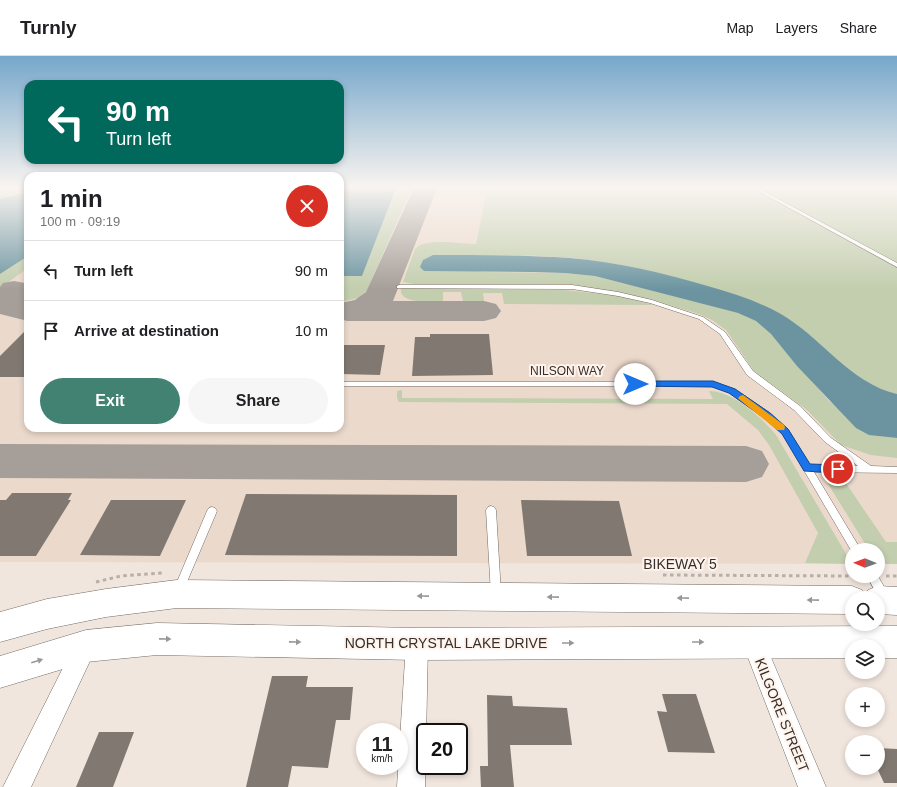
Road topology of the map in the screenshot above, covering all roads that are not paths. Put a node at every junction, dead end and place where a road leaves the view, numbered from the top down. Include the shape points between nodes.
1 (818, 222) edge
2 (897, 265) edge
3 (399, 287) dead end
4 (344, 384) edge
5 (807, 468) junction
6 (869, 469) junction
7 (897, 470) edge
8 (491, 510) dead end
9 (212, 511) dead end
10 (852, 543) edge
11 (880, 583) edge
12 (890, 591) edge
13 (177, 594) junction
14 (496, 596) junction
15 (845, 600) edge
16 (0, 626) edge
17 (753, 642) junction
18 (897, 642) edge
19 (417, 644) junction
20 (86, 646) junction
21 (0, 672) edge
22 (18, 784) edge
23 (411, 787) edge
24 (812, 787) edge

1 - 2 lane
3 - 6 lane via 572,287 652,302 701,318 723,333 750,373 797,408 828,440
4 - 5 lane, NILSON WAY via 713,384 732,391 785,431
5 - 6 lane
5 - 10 lane, NILSON WAY
6 - 7 lane
8 - 14 lane
9 - 13 lane
11 - 12 lane
14 -> 13 main road
13 - 16 main road via 106,603
15 -> 14 main road
17 - 18 main road, NORTH CRYSTAL LAKE DRIVE
19 -> 17 main road, NORTH CRYSTAL LAKE DRIVE
17 - 24 street, KILGORE STREET
20 -> 19 main road, NORTH CRYSTAL LAKE DRIVE via 157,639
19 - 23 street
21 -> 20 main road, NORTH CRYSTAL LAKE DRIVE
20 - 22 street

